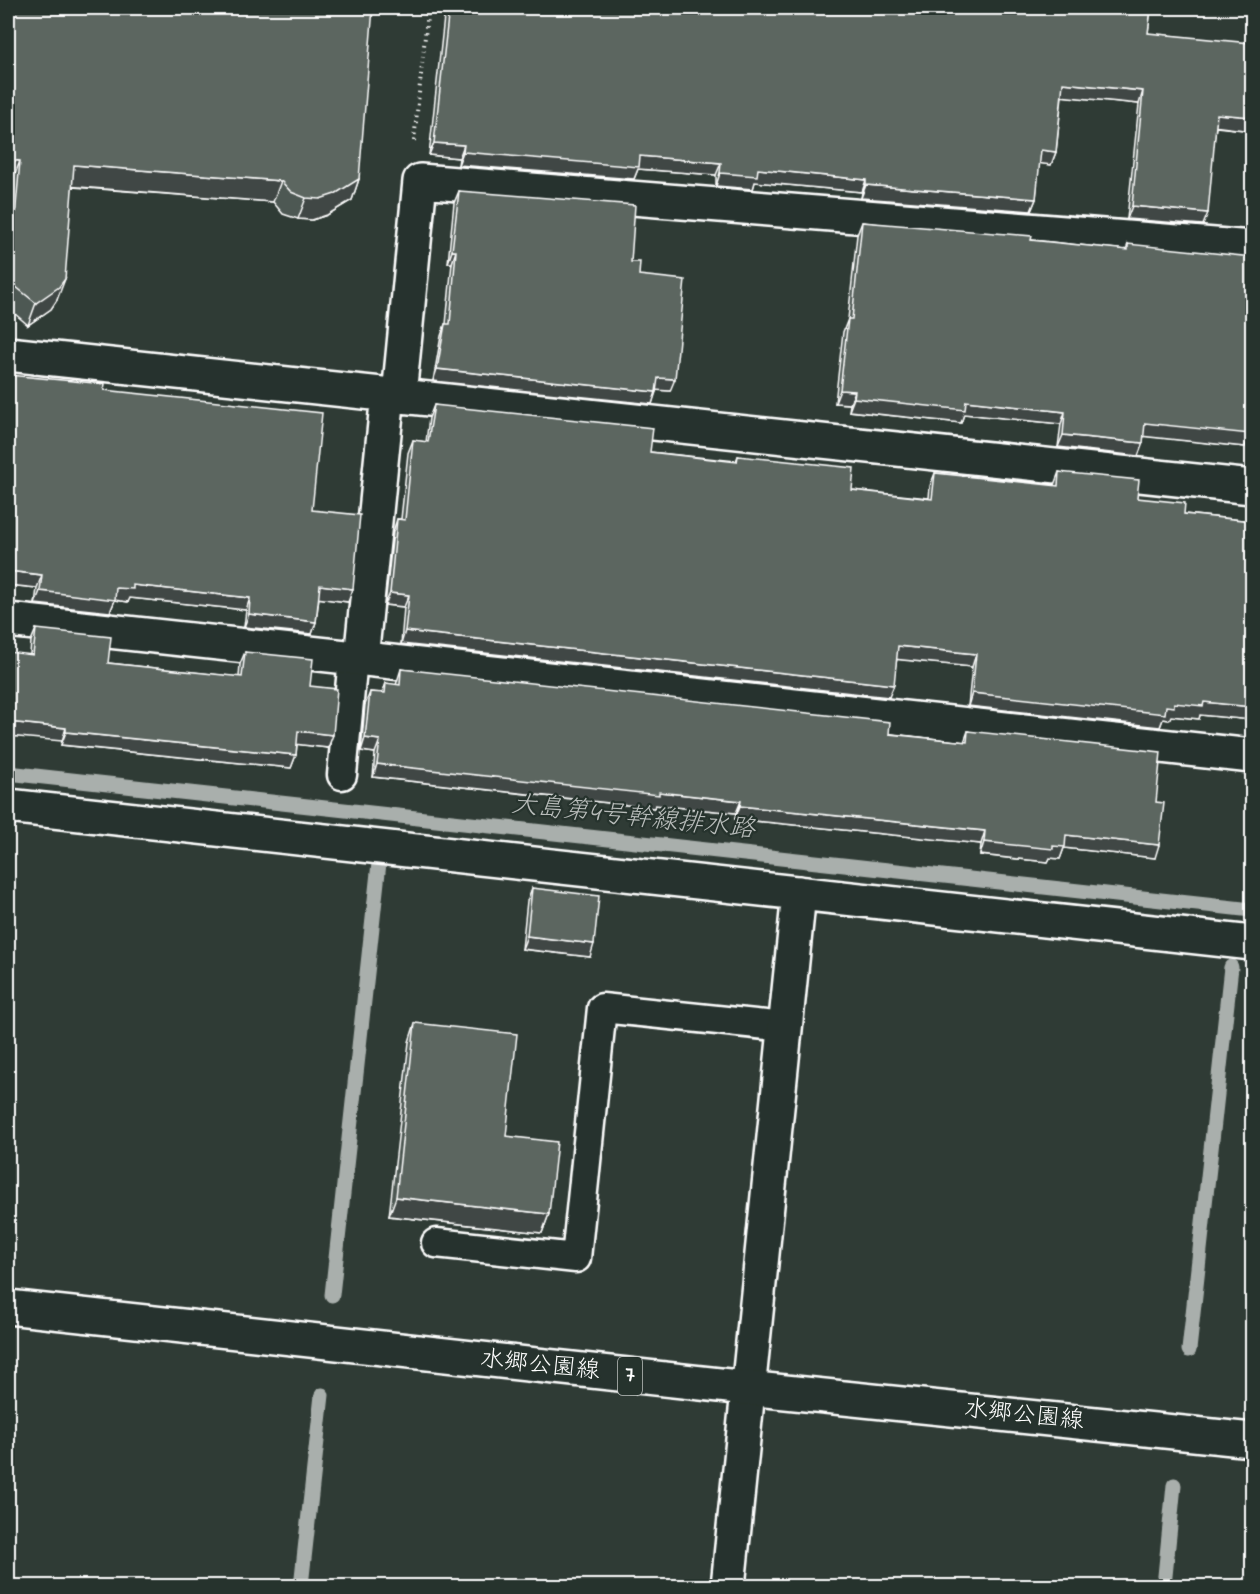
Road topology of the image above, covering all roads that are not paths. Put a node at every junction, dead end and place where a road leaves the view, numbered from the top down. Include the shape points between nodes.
1 (1252, 248) edge
2 (8, 354) edge
3 (393, 395) junction
4 (1252, 487) edge
5 (8, 620) edge
6 (357, 658) junction
7 (1252, 756) edge
8 (342, 775) dead end
9 (8, 806) edge
10 (800, 893) junction
11 (1252, 943) edge
12 (785, 1027) junction
13 (435, 1243) dead end
14 (8, 1307) edge
15 (747, 1388) junction
16 (1252, 1440) edge
17 (728, 1587) edge

1 - 3 street via 420,181
2 - 3 street
3 - 4 street
3 - 6 street
5 - 6 street
6 - 7 street
6 - 8 lane
9 - 10 street
10 - 11 street
10 - 12 street
12 - 13 lane via 602,1008 576,1258
12 - 15 street
14 - 15 street, 水郷公園線 / 7
15 - 16 street, 水郷公園線 / 7
15 - 17 street

